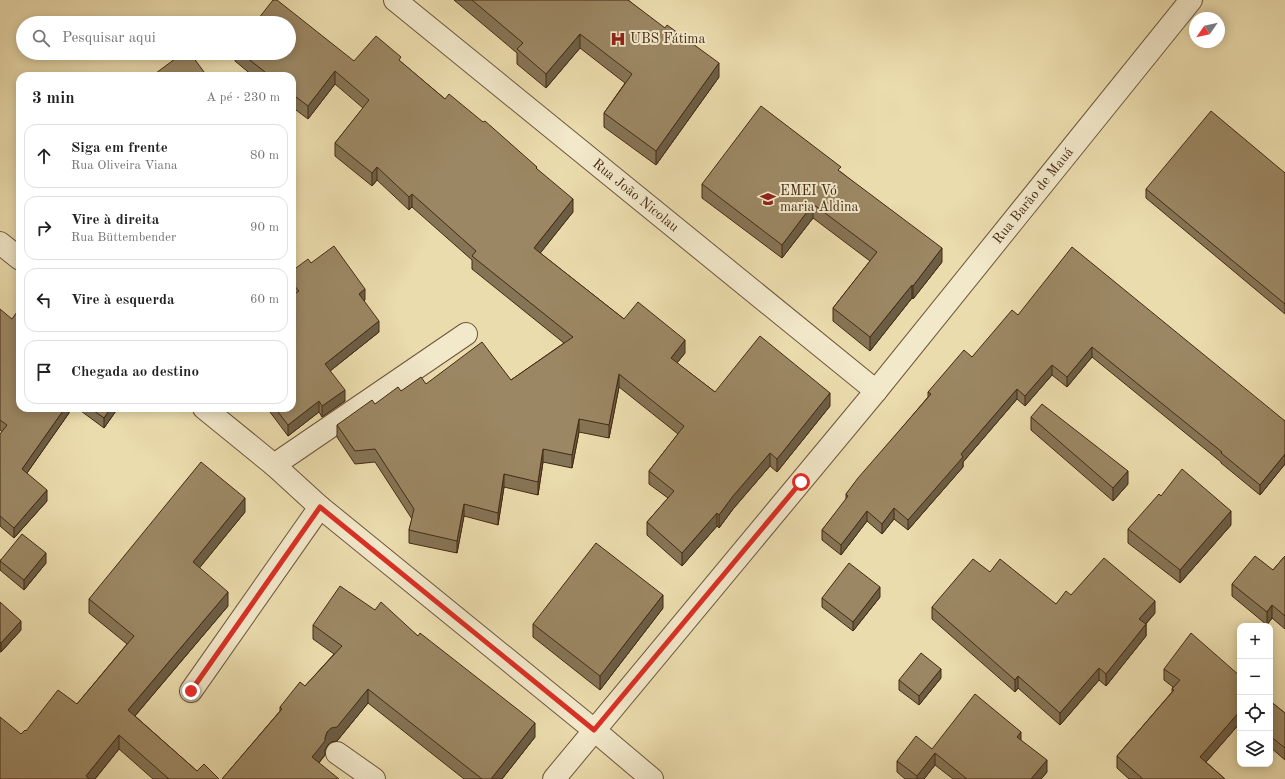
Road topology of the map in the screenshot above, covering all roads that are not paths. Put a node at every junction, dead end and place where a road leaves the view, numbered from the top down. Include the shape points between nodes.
1 (395, 0) edge
2 (1191, 0) edge
3 (0, 243) edge
4 (16, 256) edge
5 (466, 334) dead end
6 (876, 391) junction
7 (209, 412) edge
8 (274, 465) junction
9 (320, 507) junction
10 (191, 691) dead end
11 (594, 730) junction
12 (337, 753) dead end
13 (374, 779) edge
14 (554, 779) edge
15 (652, 779) edge

1 - 6 street, Rua João Nicolau
2 - 6 street, Rua Barão de Mauá
3 - 4 street
5 - 8 street
6 - 11 street, Rua Barão de Mauá
7 - 8 street
8 - 9 street
9 - 10 street
9 - 11 street
11 - 14 street, Rua Barão de Mauá
11 - 15 street
12 - 13 street

